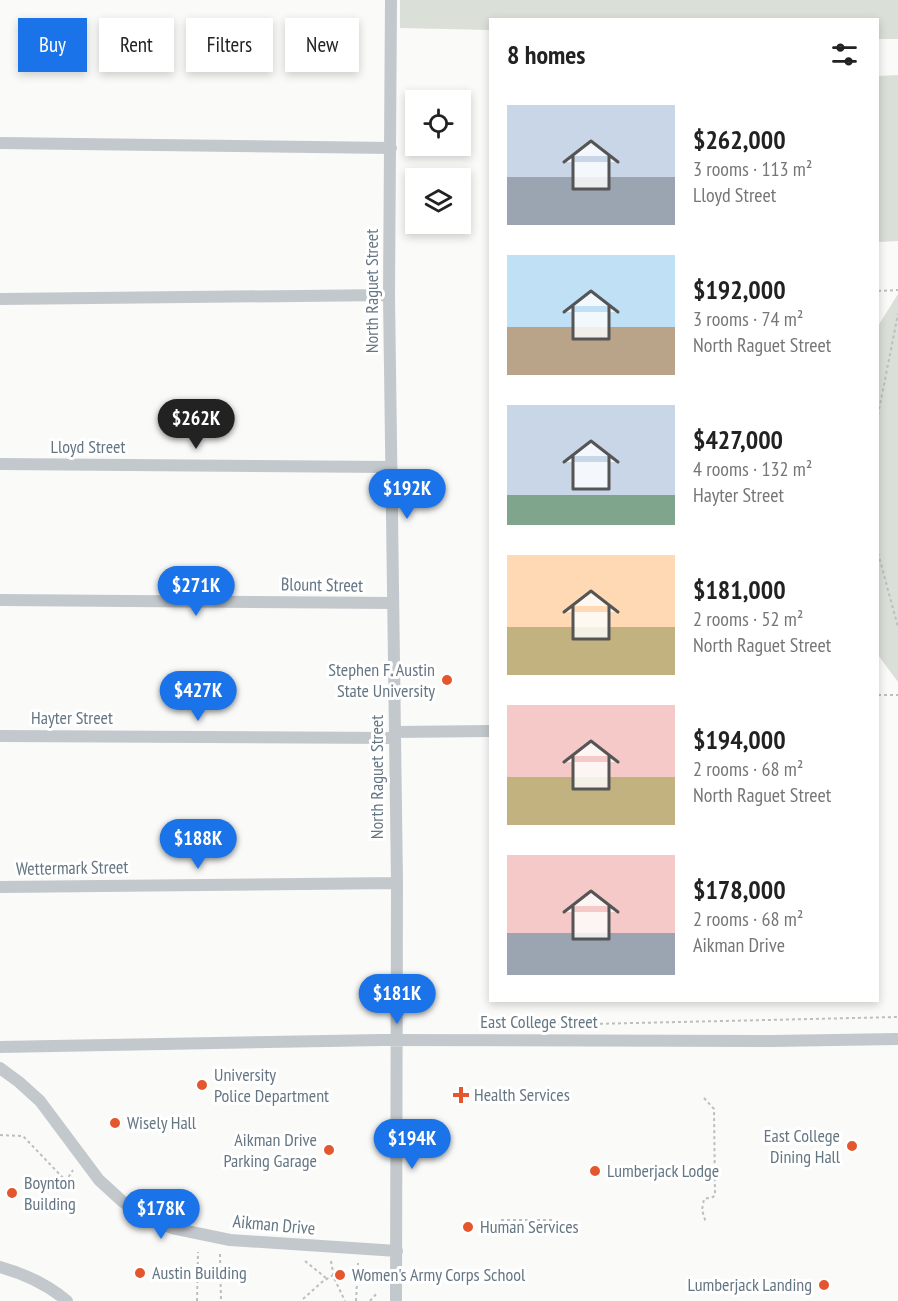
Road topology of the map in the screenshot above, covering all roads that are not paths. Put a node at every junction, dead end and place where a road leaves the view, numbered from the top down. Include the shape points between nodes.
1 (391, 0) edge
2 (0, 143) edge
3 (391, 148) junction
4 (389, 295) junction
5 (0, 299) edge
6 (0, 464) edge
7 (392, 467) junction
8 (0, 600) edge
9 (393, 603) junction
10 (489, 731) edge
11 (395, 735) junction
12 (0, 736) edge
13 (397, 883) junction
14 (0, 887) edge
15 (898, 1039) edge
16 (397, 1040) junction
17 (0, 1047) edge
18 (0, 1068) edge
19 (397, 1251) junction
20 (0, 1267) edge
21 (67, 1301) edge
22 (396, 1301) edge

1 - 3 street, North Raguet Street
2 - 3 street
3 - 4 street, North Raguet Street
4 - 5 street
4 - 7 street, North Raguet Street
6 - 7 street, Lloyd Street
7 - 9 street, North Raguet Street
8 - 9 street, Blount Street
9 - 11 street, North Raguet Street
10 - 11 street, Hayter Street
11 - 12 street, Hayter Street
11 - 13 street, North Raguet Street
13 - 14 street, Wettermark Street
13 - 16 street, North Raguet Street
15 - 16 street, East College Street
16 - 17 street, East College Street
16 - 19 street, North Raguet Street
18 - 19 street, Aikman Drive via 40,1101 99,1180 146,1218 172,1228 230,1240
19 - 22 street, North Raguet Street
20 - 21 street via 45,1284

